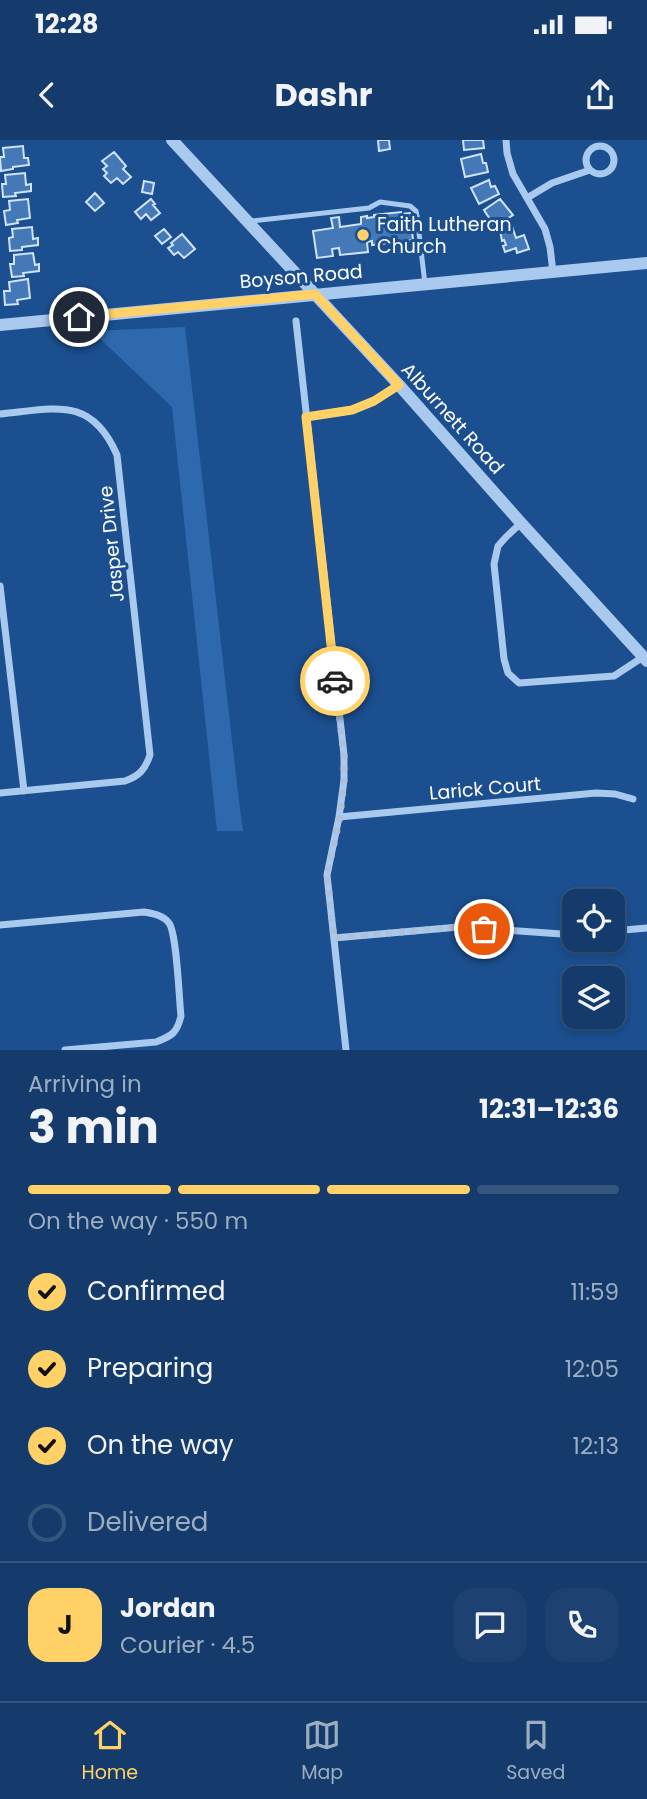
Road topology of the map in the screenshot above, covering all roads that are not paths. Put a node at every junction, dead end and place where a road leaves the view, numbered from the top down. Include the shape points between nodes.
1 (172, 140) edge
2 (506, 140) edge
3 (590, 170) junction
4 (527, 198) junction
5 (248, 222) junction
6 (647, 263) edge
7 (553, 272) junction
8 (425, 284) junction
9 (315, 294) junction
10 (296, 321) dead end
11 (0, 325) edge
12 (399, 385) junction
13 (0, 414) edge
14 (306, 417) junction
15 (521, 523) junction
16 (0, 586) edge
17 (645, 659) edge
18 (24, 791) junction
19 (0, 793) edge
20 (634, 799) dead end
21 (340, 817) junction
22 (0, 925) edge
23 (647, 928) edge
24 (625, 930) edge
25 (562, 934) edge
26 (334, 938) junction
27 (65, 1050) edge
28 (346, 1050) edge

1 - 5 street, Alburnett Road
2 - 4 street via 513,174
3 - 3 street via 608,172 615,159 611,150 602,146 590,150 586,158
3 - 4 street via 552,183
4 - 7 street via 545,229
5 - 8 lane via 369,208 380,202 410,206 417,216
5 - 9 street, Alburnett Road
6 - 7 street, Boyson Road
7 - 8 street, Boyson Road
8 - 9 street, Boyson Road
9 - 11 street, Boyson Road
9 - 12 street, Alburnett Road
10 - 14 street
12 - 14 street via 352,410
12 - 15 street, Alburnett Road
13 - 18 street, Jasper Drive via 62,408 84,413 99,423 117,455 150,755 146,767 125,781
14 - 21 street via 344,755
15 - 17 street, Alburnett Road
15 - 17 street via 498,546 494,564 508,673 519,683 614,676
16 - 18 street
18 - 19 street
20 - 21 street, Larick Court via 596,793
21 - 26 street via 327,875
22 - 27 street via 144,912 160,915 170,924 181,1016 178,1028 156,1042
23 - 24 street
25 - 26 street via 458,927
26 - 28 street

